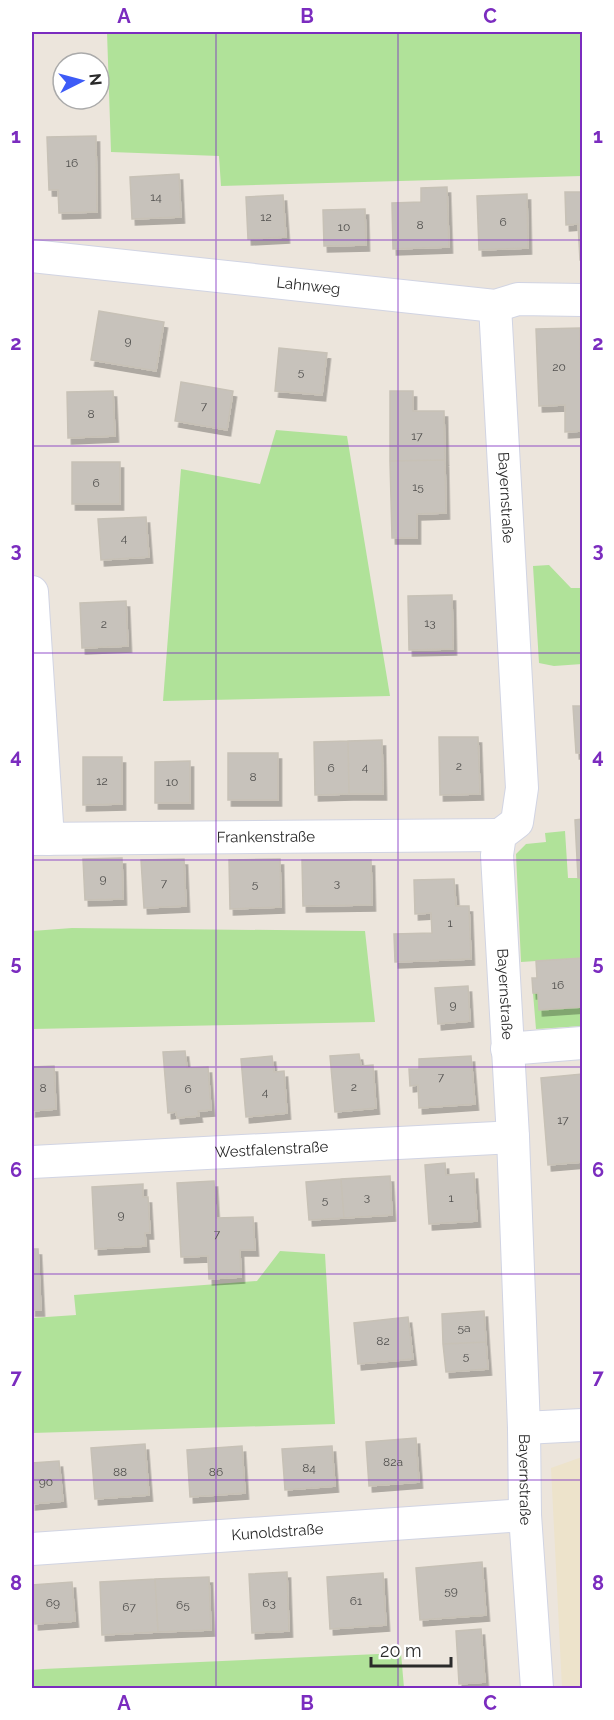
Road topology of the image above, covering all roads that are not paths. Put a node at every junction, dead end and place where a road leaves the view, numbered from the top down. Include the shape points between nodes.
1 (32, 256) edge
2 (582, 300) edge
3 (495, 306) junction
4 (32, 592) edge
5 (500, 835) junction
6 (40, 839) edge
7 (582, 1043) edge
8 (507, 1049) junction
9 (513, 1137) junction
10 (32, 1162) edge
11 (582, 1425) edge
12 (524, 1428) junction
13 (525, 1515) junction
14 (32, 1548) edge
15 (537, 1689) edge

1 - 3 street, Lahnweg
2 - 3 street, Lahnweg via 518,300
3 - 5 street, Bayernstraße via 522,788 517,822
4 - 6 street
5 - 6 street, Frankenstraße
5 - 8 street, Bayernstraße via 497,855
7 - 8 street
8 - 9 street, Bayernstraße
9 - 10 street, Westfalenstraße
9 - 12 street, Bayernstraße
11 - 12 street
12 - 13 street, Bayernstraße
13 - 14 street, Kunoldstraße
13 - 15 street, Bayernstraße

